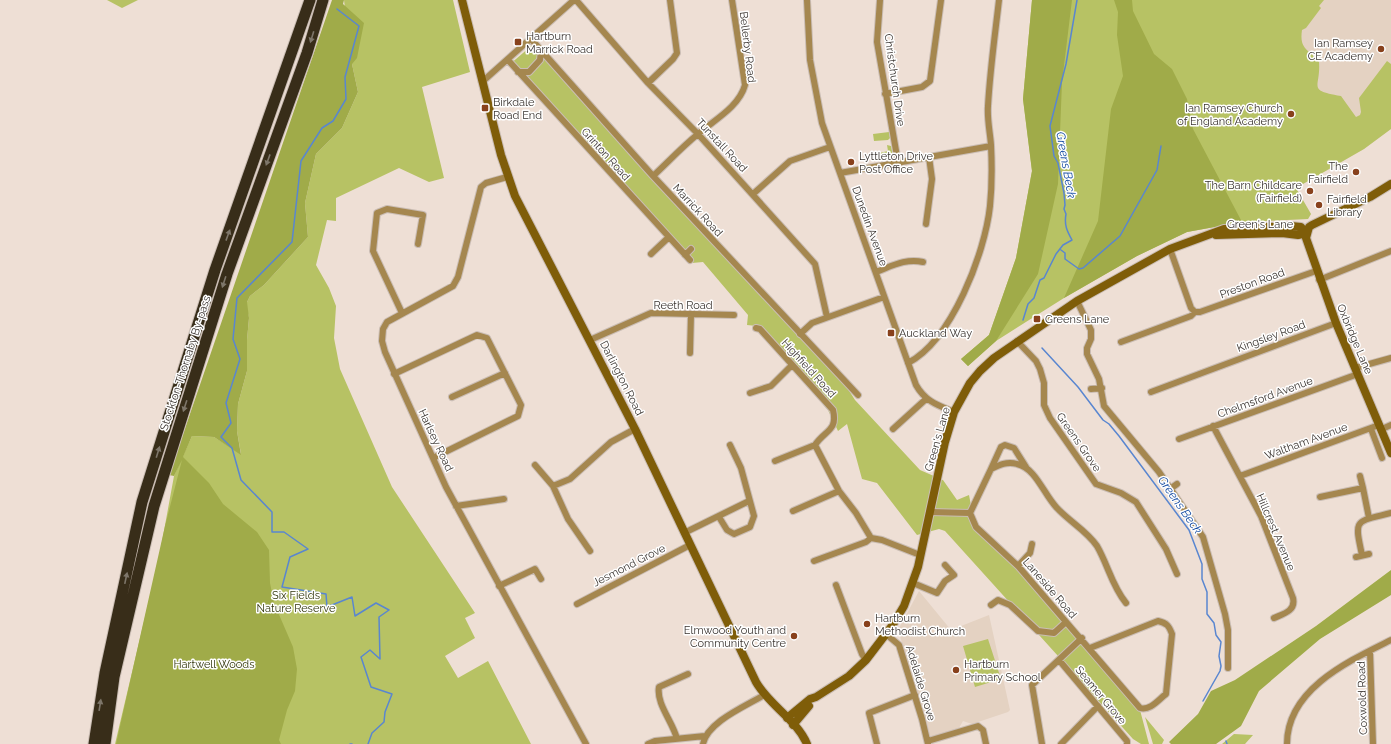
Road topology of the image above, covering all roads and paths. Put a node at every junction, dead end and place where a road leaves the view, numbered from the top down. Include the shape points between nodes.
1 (310, 0) edge
2 (323, 0) edge
3 (462, 0) edge
4 (575, 0) edge
5 (670, 0) edge
6 (732, 0) edge
7 (807, 0) edge
8 (880, 0) edge
9 (941, 0) edge
10 (998, 0) edge
11 (531, 39) junction
12 (541, 50) junction
13 (508, 60) junction
14 (518, 72) junction
15 (482, 82) junction
16 (648, 83) junction
17 (885, 94) junction
18 (698, 134) junction
19 (991, 146) junction
20 (830, 147) junction
21 (928, 157) junction
22 (898, 162) junction
23 (840, 173) junction
24 (653, 176) junction
25 (507, 177) junction
26 (1391, 184) edge
27 (753, 194) junction
28 (926, 224) dead end
29 (1306, 233) junction
30 (669, 237) junction
31 (418, 244) dead end
32 (692, 249) dead end
33 (1170, 249) junction
34 (1391, 251) edge
35 (651, 254) dead end
36 (685, 255) junction
37 (690, 260) dead end
38 (923, 262) dead end
39 (1316, 270) junction
40 (876, 272) junction
41 (1319, 280) junction
42 (884, 297) junction
43 (1077, 301) junction
44 (1195, 312) junction
45 (402, 313) junction
46 (691, 314) junction
47 (734, 315) dead end
48 (827, 317) junction
49 (1336, 323) junction
50 (756, 328) dead end
51 (800, 334) junction
52 (590, 340) junction
53 (1018, 341) junction
54 (1121, 342) dead end
55 (690, 353) dead end
56 (1391, 358) edge
57 (1212, 362) dead end
58 (908, 363) junction
59 (792, 365) junction
60 (1214, 369) junction
61 (1357, 371) junction
62 (504, 373) junction
63 (394, 374) junction
64 (1102, 388) junction
65 (1091, 389) dead end
66 (1151, 392) dead end
67 (750, 393) dead end
68 (855, 394) dead end
69 (452, 397) dead end
70 (926, 399) junction
71 (954, 412) junction
72 (1391, 425) edge
73 (1213, 426) junction
74 (1381, 427) junction
75 (635, 429) junction
76 (893, 429) dead end
77 (1371, 429) junction
78 (1178, 439) dead end
79 (730, 445) dead end
80 (815, 445) junction
81 (1391, 453) edge
82 (433, 458) junction
83 (1382, 458) dead end
84 (775, 461) dead end
85 (535, 465) dead end
86 (991, 469) junction
87 (1028, 469) junction
88 (1240, 476) junction
89 (1360, 476) dead end
90 (1177, 484) dead end
91 (553, 486) junction
92 (1363, 488) junction
93 (1170, 489) junction
94 (839, 491) junction
95 (1320, 497) dead end
96 (504, 499) dead end
97 (749, 501) junction
98 (456, 506) junction
99 (793, 511) dead end
100 (930, 512) junction
101 (970, 513) junction
102 (1391, 513) edge
103 (719, 517) junction
104 (1369, 518) junction
105 (684, 533) junction
106 (871, 538) junction
107 (1032, 544) dead end
108 (690, 545) junction
109 (590, 551) dead end
110 (920, 555) junction
111 (1362, 556) dead end
112 (814, 561) dead end
113 (945, 565) dead end
114 (1018, 566) junction
115 (1174, 568) junction
116 (1168, 571) dead end
117 (1177, 574) dead end
118 (541, 579) dead end
119 (913, 583) junction
120 (499, 586) junction
121 (836, 586) dead end
122 (937, 593) junction
123 (934, 600) dead end
124 (1126, 603) dead end
125 (576, 604) dead end
126 (991, 605) dead end
127 (1274, 618) dead end
128 (1066, 622) junction
129 (886, 634) junction
130 (1082, 638) junction
131 (1391, 640) edge
132 (1090, 648) junction
133 (1370, 651) junction
134 (866, 660) junction
135 (1059, 660) junction
136 (1228, 668) dead end
137 (688, 674) dead end
138 (764, 695) junction
139 (915, 695) junction
140 (816, 698) junction
141 (1098, 706) junction
142 (787, 718) junction
143 (793, 725) junction
144 (705, 736) junction
145 (677, 739) junction
146 (928, 743) edge
147 (94, 744) edge
148 (105, 744) edge
149 (586, 744) edge
150 (648, 744) edge
151 (703, 744) edge
152 (808, 744) edge
153 (877, 744) edge
154 (986, 744) edge
155 (1042, 744) edge
156 (1061, 744) edge
157 (1127, 744) edge
158 (1287, 744) edge
159 (1373, 744) edge

147 -> 1 highway, Stockton-Thornaby By-pass via 105,673 142,502 215,270
2 -> 148 highway, Stockton-Thornaby By-pass via 304,61 227,274 154,506 114,677
3 - 15 street, Darlington Road
4 - 11 street
4 - 16 street, Tunstall Road
5 - 16 street via 677,53
6 - 18 street, Bellerby Road via 745,85 738,98 717,120
7 - 20 street, Dunedin Avenue via 812,73 822,123
8 - 17 street, Christchurch Drive via 877,42
9 - 17 street via 930,81 922,87
10 - 19 street via 988,107
11 - 12 street, Marrick Road
11 - 13 street
12 - 14 street via 540,60 529,72
12 - 24 street, Marrick Road
13 - 14 street, Grinton Road
13 - 15 street
14 - 30 street, Grinton Road
15 - 25 street, Darlington Road
16 - 18 street, Tunstall Road
17 - 22 street, Christchurch Drive
18 - 24 street, Bellerby Road
18 - 27 street, Tunstall Road
19 - 21 street
19 - 58 street via 990,206 974,271 961,300 938,336 917,358
20 - 23 street, Dunedin Avenue
20 - 27 street via 790,161
21 - 22 street
21 - 28 street via 932,179
22 - 23 street
23 - 40 street, Dunedin Avenue
24 - 51 street, Marrick Road
25 - 45 street, Harlsey Road via 481,187 458,277 453,286
25 - 52 street, Darlington Road via 548,264
26 - 29 street via 1312,225
27 - 48 street, Tunstall Road via 815,264
29 - 33 street, Green's Lane via 1210,235
29 - 39 street, Oxbridge Lane via 1306,241
30 - 35 street
30 - 36 street, Grinton Road
31 - 45 street via 423,216 387,209 377,213 372,251
32 - 36 street
33 - 43 street, Green's Lane
33 - 44 street via 1191,308
34 - 41 street
36 - 37 street, Grinton Road
38 - 40 street via 905,261
39 - 41 street, Oxbridge Lane
39 - 44 street, Preston Road
40 - 42 street, Dunedin Avenue
41 - 49 street, Oxbridge Lane
42 - 48 street
42 - 58 street, Dunedin Avenue
43 - 53 street, Green's Lane
43 - 64 street via 1091,330 1092,339 1087,354
44 - 54 street, Preston Road via 1191,316
45 - 63 street, Harlsey Road via 387,322 383,329 382,341
46 - 47 street, Reeth Road
46 - 52 street, Reeth Road via 651,313
46 - 55 street
48 - 51 street via 812,324
49 - 60 street, Kingsley Road
49 - 61 street, Oxbridge Lane
50 - 59 street, Highfield Road via 760,329
51 - 68 street, Marrick Road
52 - 75 street, Darlington Road
53 - 71 street, Green's Lane via 980,371 970,383
53 - 115 street, Greens Grove via 1040,369 1044,383 1044,405 1048,414 1094,476 1096,484 1121,493 1136,502 1166,549
56 - 61 street, Chelmsford Avenue
57 - 60 street
58 - 70 street, Dunedin Avenue via 916,384
59 - 67 street via 771,386
59 - 80 street, Highfield Road via 833,410 836,419 832,428
60 - 66 street, Kingsley Road
61 - 73 street, Chelmsford Avenue
61 - 74 street, Oxbridge Lane
62 - 63 street via 487,338 477,335
62 - 69 street
62 - 82 street via 521,405 518,416
63 - 82 street, Harlsey Road
64 - 65 street
64 - 93 street via 1104,406
70 - 71 street, Dunedin Avenue
70 - 76 street
71 - 100 street, Green's Lane
72 - 74 street, Waltham Avenue
73 - 78 street, Chelmsford Avenue
73 - 88 street, Hillcrest Avenue
74 - 77 street, Waltham Avenue
74 - 81 street, Oxbridge Lane
75 - 91 street via 611,442 570,479
75 - 105 street, Darlington Road
77 - 83 street
77 - 88 street, Waltham Avenue
79 - 97 street via 740,468
80 - 84 street
80 - 94 street
82 - 98 street, Harlsey Road
85 - 91 street
86 - 87 street via 1008,462
86 - 87 street via 1005,445 1014,448
86 - 101 street
87 - 124 street via 1056,507 1096,546 1113,585
88 - 127 street, Hillcrest Avenue via 1261,516 1294,601 1290,610
89 - 92 street
90 - 93 street
91 - 109 street via 568,519
92 - 95 street
92 - 104 street
93 - 136 street via 1204,538 1209,553 1225,614
94 - 99 street
94 - 106 street
96 - 98 street
97 - 103 street
97 - 103 street via 754,516 750,527 734,534 727,530
98 - 120 street, Harlsey Road
100 - 101 street
100 - 110 street, Green's Lane
101 - 114 street, Laneside Road via 976,527
102 - 104 street
103 - 105 street
104 - 111 street via 1362,520 1357,527
105 - 108 street, Darlington Road
106 - 110 street
106 - 112 street
107 - 114 street via 1030,553
108 - 125 street, Jesmond Grove
108 - 138 street, Darlington Road
110 - 119 street, Green's Lane
113 - 122 street via 954,575
114 - 128 street, Laneside Road
115 - 116 street
115 - 117 street, Greens Grove
118 - 120 street via 535,568
119 - 122 street
119 - 129 street, Green's Lane via 904,606
120 - 149 street, Harlsey Road
121 - 134 street
122 - 123 street
126 - 128 street via 998,597 1038,631 1054,633
128 - 130 street, Laneside Road
129 - 134 street, Green's Lane
129 - 139 street, Adelaide Grove via 899,645
130 - 132 street, Laneside Road
130 - 135 street
131 - 133 street
132 - 132 street, Laneside Road via 1158,621 1164,622 1172,634 1166,694 1149,708 1140,708
133 - 158 street via 1342,665 1323,679 1306,697 1296,712
133 - 159 street, Coxwold Road
134 - 140 street, Green's Lane via 852,674
135 - 141 street, Seamer Grove
135 - 155 street via 1032,685
137 - 145 street via 659,687 658,695 675,729
138 - 142 street, Darlington Road
138 - 144 street via 720,721
139 - 146 street, Adelaide Grove
139 - 153 street via 869,713
140 - 142 street, Green's Lane via 810,699
140 - 143 street, Green's Lane
141 - 156 street
141 - 157 street, Seamer Grove
142 - 143 street, Darlington Road
143 - 152 street, Darlington Road
144 - 145 street
144 - 151 street
145 - 150 street
146 - 154 street via 978,726 983,730

